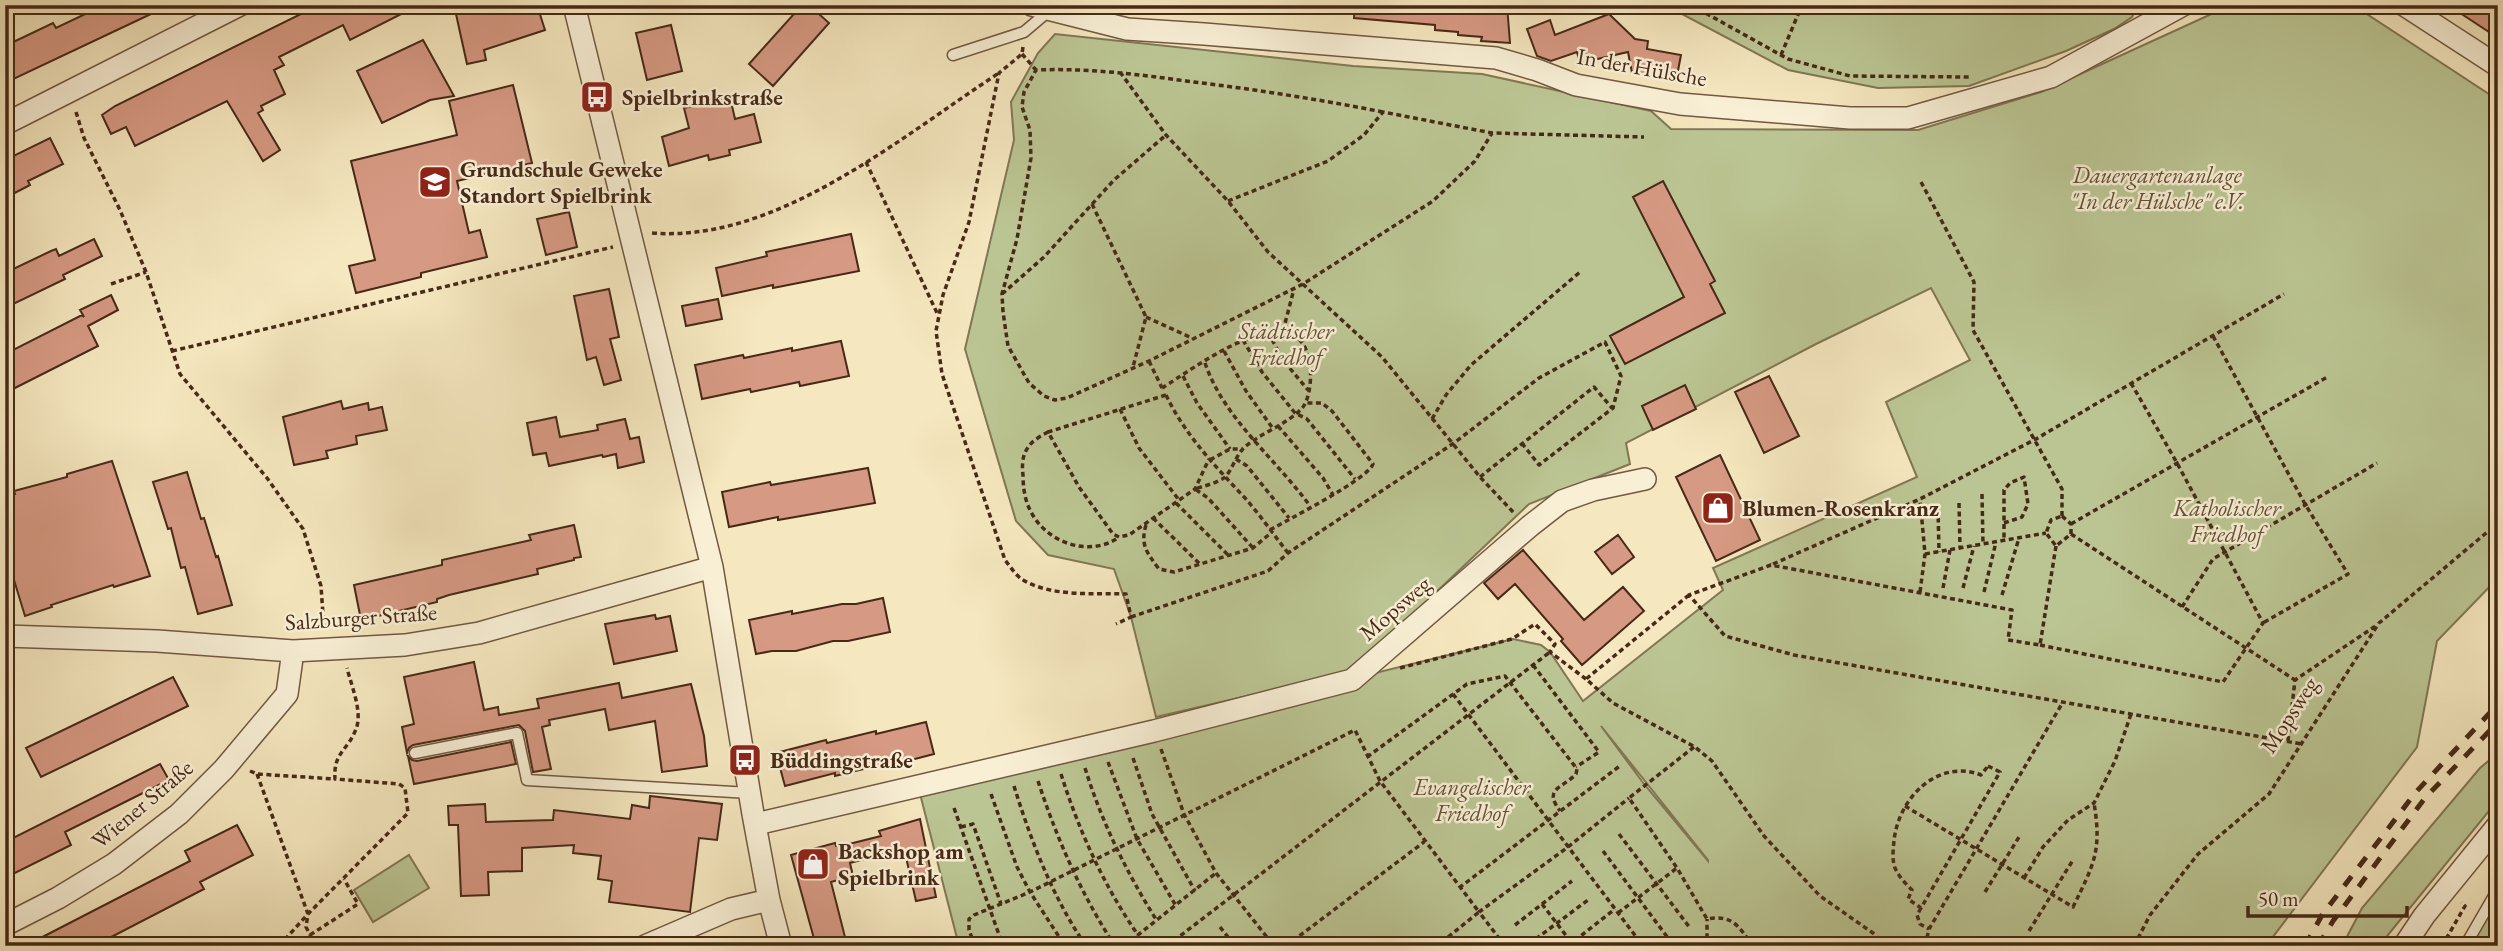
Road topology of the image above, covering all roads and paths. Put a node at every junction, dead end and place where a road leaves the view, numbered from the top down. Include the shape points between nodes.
1 (240, 5) edge
2 (574, 5) edge
3 (1691, 5) edge
4 (1802, 5) edge
5 (2183, 5) edge
6 (2404, 5) edge
7 (1041, 7) edge
8 (2157, 13) edge
9 (1024, 32) junction
10 (1022, 54) junction
11 (953, 55) dead end
12 (1781, 55) junction
13 (2498, 66) edge
14 (1036, 70) junction
15 (1120, 72) junction
16 (999, 73) junction
17 (1978, 76) dead end
18 (69, 92) junction
19 (1383, 112) junction
20 (5, 124) edge
21 (1492, 133) junction
22 (1166, 135) junction
23 (1644, 137) dead end
24 (866, 162) junction
25 (1921, 183) dead end
26 (1227, 201) junction
27 (1092, 204) junction
28 (631, 237) junction
29 (146, 272) junction
30 (1580, 272) dead end
31 (111, 284) dead end
32 (1303, 284) junction
33 (1294, 289) junction
34 (1002, 294) junction
35 (2284, 294) dead end
36 (939, 316) junction
37 (1146, 317) junction
38 (1283, 331) junction
39 (1268, 332) junction
40 (2213, 336) junction
41 (1194, 339) junction
42 (1244, 340) junction
43 (172, 351) junction
44 (1224, 351) junction
45 (1149, 361) junction
46 (1205, 363) junction
47 (1133, 367) junction
48 (1184, 376) junction
49 (2329, 376) dead end
50 (2131, 383) junction
51 (1162, 388) junction
52 (1308, 390) junction
53 (1166, 395) junction
54 (1305, 403) junction
55 (1613, 408) junction
56 (1120, 409) junction
57 (1295, 413) junction
58 (2258, 417) junction
59 (1432, 419) junction
60 (1276, 428) junction
61 (1048, 432) junction
62 (2036, 439) junction
63 (1254, 442) junction
64 (1521, 442) junction
65 (1454, 443) junction
66 (1230, 449) junction
67 (1242, 449) junction
68 (1236, 459) junction
69 (1209, 460) junction
70 (2177, 463) junction
71 (2377, 463) dead end
72 (1480, 477) junction
73 (1224, 478) junction
74 (1645, 479) dead end
75 (1355, 480) junction
76 (1195, 489) junction
77 (1982, 494) dead end
78 (1333, 495) junction
79 (1920, 499) junction
80 (1177, 501) junction
81 (1959, 503) dead end
82 (2305, 503) junction
83 (1310, 506) junction
84 (1938, 509) dead end
85 (2062, 516) junction
86 (1153, 518) junction
87 (1289, 518) junction
88 (1147, 523) junction
89 (2004, 523) junction
90 (2498, 523) edge
91 (2071, 524) junction
92 (1530, 526) junction
93 (1271, 531) junction
94 (2046, 533) junction
95 (2071, 534) junction
96 (1119, 537) junction
97 (2019, 538) junction
98 (2004, 540) junction
99 (1996, 542) junction
100 (1983, 544) junction
101 (1974, 546) junction
102 (2056, 546) junction
103 (1253, 548) junction
104 (1960, 548) junction
105 (1950, 550) junction
106 (2224, 551) junction
107 (1939, 552) junction
108 (1288, 553) junction
109 (1925, 554) junction
110 (1229, 556) junction
111 (1201, 565) junction
112 (1771, 565) junction
113 (712, 567) junction
114 (1943, 588) dead end
115 (1964, 588) dead end
116 (1920, 592) junction
117 (1984, 592) dead end
118 (2002, 595) dead end
119 (1689, 596) junction
120 (2182, 607) junction
121 (1131, 617) junction
122 (2263, 623) junction
123 (2379, 623) junction
124 (1116, 624) dead end
125 (5, 636) edge
126 (2040, 645) junction
127 (334, 649) junction
128 (2245, 649) junction
129 (293, 651) junction
130 (1550, 652) junction
131 (1533, 666) junction
132 (1392, 669) dead end
133 (1586, 678) junction
134 (2295, 680) junction
135 (1511, 682) junction
136 (1453, 694) junction
137 (2063, 702) junction
138 (2132, 714) junction
139 (1468, 715) junction
140 (1154, 730) junction
141 (2288, 742) junction
142 (2302, 744) junction
143 (1695, 747) junction
144 (415, 754) dead end
145 (1132, 756) dead end
146 (1367, 757) junction
147 (231, 761) junction
148 (1108, 762) dead end
149 (1621, 765) dead end
150 (1576, 767) junction
151 (1085, 768) dead end
152 (257, 774) junction
153 (1061, 774) dead end
154 (335, 779) junction
155 (1038, 781) dead end
156 (1380, 781) junction
157 (1014, 786) dead end
158 (750, 793) junction
159 (991, 794) dead end
160 (1629, 798) junction
161 (2094, 803) junction
162 (1905, 806) junction
163 (954, 808) dead end
164 (1560, 811) junction
165 (1184, 814) junction
166 (1548, 821) junction
167 (756, 824) junction
168 (2498, 825) edge
169 (961, 827) junction
170 (1160, 827) junction
171 (1619, 834) dead end
172 (2020, 837) dead end
173 (1137, 839) junction
174 (1959, 839) junction
175 (1425, 841) junction
176 (1568, 847) junction
177 (1116, 849) junction
178 (1977, 850) junction
179 (1603, 851) dead end
180 (1095, 860) junction
181 (2073, 860) dead end
182 (2002, 865) junction
183 (1677, 868) junction
184 (1072, 871) junction
185 (1216, 873) junction
186 (344, 879) junction
187 (2024, 879) junction
188 (1051, 881) junction
189 (1572, 881) dead end
190 (1657, 883) junction
191 (1459, 888) junction
192 (2498, 889) edge
193 (2445, 890) junction
194 (1195, 891) junction
195 (1030, 892) junction
196 (1985, 892) dead end
197 (1232, 895) junction
198 (2052, 895) junction
199 (1637, 898) junction
200 (769, 900) junction
201 (1588, 900) dead end
202 (1002, 904) junction
203 (1542, 904) junction
204 (1176, 906) junction
205 (1921, 908) junction
206 (990, 909) junction
207 (1617, 911) junction
208 (1479, 912) junction
209 (308, 914) junction
210 (1707, 919) junction
211 (1157, 921) junction
212 (1557, 924) junction
213 (5, 925) edge
214 (1515, 925) dead end
215 (1220, 927) dead end
216 (1690, 928) dead end
217 (1929, 929) junction
218 (2029, 931) dead end
219 (310, 934) junction
220 (1138, 935) junction
221 (1615, 936) dead end
222 (1205, 940) dead end
223 (1671, 942) dead end
224 (1529, 944) edge
225 (1571, 945) edge
226 (279, 946) edge
227 (316, 946) edge
228 (645, 946) edge
229 (781, 946) edge
230 (975, 946) edge
231 (1003, 946) edge
232 (1065, 946) edge
233 (1086, 946) edge
234 (1115, 946) edge
235 (1124, 946) edge
236 (1167, 946) edge
237 (1209, 946) edge
238 (1235, 946) edge
239 (1273, 946) edge
240 (1286, 946) edge
241 (1437, 946) edge
242 (1505, 946) edge
243 (1603, 946) edge
244 (1643, 946) edge
245 (1704, 946) edge
246 (1753, 946) edge
247 (1885, 946) edge
248 (1925, 946) edge
249 (2134, 946) edge
250 (2404, 946) edge
251 (2442, 946) edge
252 (2465, 946) edge

1 - 18 street
2 - 28 street
3 - 12 path
4 - 12 path
5 - 8 street, In der Hülsche
6 - 13 street
7 - 8 street, In der Hülsche via 1127,29 1496,58 1576,85 1680,104 1850,118 1908,118 2051,78
7 - 9 lane
9 - 10 path
9 - 11 lane
10 - 14 path
10 - 16 path
12 - 17 path via 1850,76
14 - 15 path
14 - 34 path via 1024,92 1022,107 1030,130 1031,158
15 - 19 path via 1287,93
15 - 22 path
16 - 24 path
16 - 36 path via 969,222
18 - 20 street
18 - 29 path
19 - 21 path
19 - 26 path via 1364,135 1328,161
21 - 23 path
21 - 32 path via 1475,160 1433,201
22 - 26 path
22 - 27 path
24 - 28 path via 802,200 744,222 684,234
24 - 36 path
25 - 62 path via 1974,282 1973,330
26 - 32 path via 1268,252
27 - 34 path via 1044,257
27 - 37 path
28 - 43 path
28 - 113 street
29 - 31 path
29 - 43 path
30 - 59 path via 1471,365
32 - 33 path
32 - 59 path via 1382,357
33 - 38 path
33 - 41 path
34 - 47 path via 1008,346 1029,383 1044,396 1068,398
35 - 40 path
36 - 121 path via 936,331 942,374 1004,560 1021,580 1044,588 1126,594
37 - 41 path
37 - 47 path
38 - 39 path
38 - 52 path via 1305,346 1311,374
39 - 42 path
39 - 52 path via 1283,360
40 - 50 path
40 - 58 path
41 - 45 path
42 - 44 path
42 - 57 path via 1262,372
43 - 127 path via 180,374 267,478 303,529
44 - 46 path
44 - 60 path via 1246,391
45 - 47 path
45 - 51 path
46 - 48 path
46 - 63 path
48 - 51 path
48 - 66 path
49 - 58 path
50 - 62 path
50 - 70 path
51 - 53 path
52 - 54 path
53 - 56 path
53 - 69 path
54 - 57 path
54 - 75 path via 1322,403 1332,411 1369,457 1371,470
55 - 64 path via 1594,387
55 - 64 path via 1539,465
55 - 65 path via 1621,376 1605,342 1539,378
56 - 61 path
56 - 80 path via 1139,448
57 - 60 path
57 - 75 path via 1307,419
58 - 70 path
58 - 82 path
59 - 65 path
60 - 63 path
60 - 78 path
61 - 96 path via 1079,487
61 - 96 path via 1027,448 1022,464 1031,513 1045,531 1072,545 1108,545
62 - 79 path
62 - 85 path via 2062,489
63 - 67 path
63 - 83 path
64 - 72 path
65 - 72 path
65 - 108 path
66 - 67 path
66 - 69 path
67 - 68 path
68 - 73 path
68 - 87 path via 1247,466
69 - 73 path
69 - 76 path
70 - 91 path
70 - 106 path
71 - 82 path
72 - 92 path
73 - 76 path
73 - 93 path
74 - 92 street, Mopsweg via 1563,501
75 - 78 path
76 - 80 path
76 - 103 path via 1209,498
77 - 100 path
78 - 83 path
79 - 109 path
79 - 112 path
80 - 86 path
80 - 110 path
81 - 104 path
82 - 106 path
82 - 122 path via 2348,574
83 - 87 path
84 - 107 path
85 - 91 path
85 - 94 path via 2051,520
86 - 88 path
86 - 111 path
87 - 93 path
88 - 96 path
88 - 111 path via 1145,549 1159,569 1174,572
89 - 89 path via 2004,490 2024,477 2028,504 2022,517
89 - 98 path
90 - 123 path, Mopsweg
91 - 95 path
92 - 140 street, Mopsweg via 1352,680
93 - 103 path
93 - 108 path
94 - 97 path
94 - 102 path
95 - 102 path
95 - 120 path
97 - 98 path
97 - 118 path
98 - 99 path
99 - 100 path
99 - 117 path
100 - 101 path
101 - 104 path
101 - 115 path
102 - 126 path
103 - 110 path
104 - 105 path
105 - 107 path
105 - 114 path
106 - 120 path via 2213,559
106 - 122 path
107 - 109 path
108 - 121 path via 1268,571
109 - 116 path
110 - 111 path
112 - 116 path
112 - 119 path
113 - 127 street, Salzburger Straße via 479,633 405,645
113 - 158 street
116 - 126 path via 2012,610 2008,640
119 - 133 path
119 - 137 path via 1725,636 1794,655
120 - 128 path
121 - 124 path
122 - 128 path
123 - 134 path
123 - 142 path, Mopsweg
125 - 129 street, Salzburger Straße
126 - 128 path via 2223,682
127 - 129 street, Salzburger Straße
127 - 154 path via 359,719 334,765
128 - 134 path
129 - 147 street, Wiener Straße via 287,694
130 - 131 path
130 - 132 path via 1555,644 1535,624 1512,639
130 - 133 path
131 - 135 path
131 - 150 path via 1600,752
133 - 143 path via 1614,703
134 - 141 path
135 - 136 path via 1505,676 1480,681
135 - 139 path
135 - 150 path
136 - 139 path
136 - 146 path
137 - 138 path
137 - 178 path
138 - 141 path
138 - 161 path
139 - 156 path
139 - 166 path
140 - 165 path
140 - 167 street
141 - 142 path
142 - 249 path, Mopsweg via 2269,794 2198,854 2150,915
143 - 160 path
143 - 247 path via 1712,761 1764,835 1819,896
144 - 158 lane via 517,733 527,780
145 - 170 path
146 - 156 path
146 - 165 path via 1356,730
147 - 152 path
147 - 213 street, Wiener Straße via 179,814 114,864
148 - 173 path
149 - 164 path
150 - 164 path via 1576,774 1553,794
151 - 177 path
152 - 154 path
152 - 209 path
153 - 180 path
154 - 186 path via 399,783 405,789 408,813
155 - 184 path
156 - 175 path
156 - 197 path
157 - 188 path
158 - 167 street
159 - 195 path
160 - 176 path
160 - 183 path
161 - 187 path via 2068,820 2043,847
161 - 198 path via 2098,846 2089,873 2073,907
162 - 174 path
162 - 174 path via 1922,786 1948,772 1960,769 1981,775 1988,766 2000,772
162 - 205 path via 1895,831 1895,867 1912,890 1908,899
163 - 169 path
164 - 166 path
165 - 170 path
165 - 185 path
166 - 176 path
166 - 191 path
167 - 200 street
168 - 193 street
169 - 202 path via 973,824
169 - 206 path
170 - 173 path
170 - 194 path
171 - 190 path
172 - 182 path
173 - 177 path
173 - 204 path
174 - 178 path
174 - 205 path
175 - 191 path
175 - 240 path
176 - 207 path
176 - 208 path
177 - 180 path
177 - 211 path
178 - 182 path
178 - 217 path
179 - 199 path
180 - 184 path
180 - 220 path via 1110,894
181 - 198 path
182 - 187 path
182 - 196 path
183 - 190 path
183 - 210 path
184 - 188 path
184 - 234 path
185 - 194 path
185 - 197 path
186 - 209 path
186 - 219 path via 358,904
187 - 198 path
188 - 195 path
188 - 233 path
189 - 203 path
190 - 199 path
190 - 216 path
191 - 208 path
192 - 252 lane
193 - 250 street
193 - 251 path via 2465,906
194 - 204 path
195 - 202 path
195 - 232 path
197 - 236 path
197 - 239 path
198 - 218 path
199 - 207 path
199 - 223 path
200 - 228 street via 730,909
200 - 229 street
201 - 212 path
202 - 206 path
203 - 212 path
203 - 214 path
204 - 211 path
205 - 217 path via 1916,915
206 - 230 path via 969,919
206 - 231 path
207 - 225 path
207 - 244 path
208 - 241 path
208 - 242 path
209 - 219 path
209 - 226 path
210 - 245 path
210 - 246 path via 1735,922
211 - 220 path
212 - 224 path
212 - 225 path
215 - 238 path
217 - 248 path
219 - 227 path
220 - 235 path
221 - 243 path
222 - 237 path

